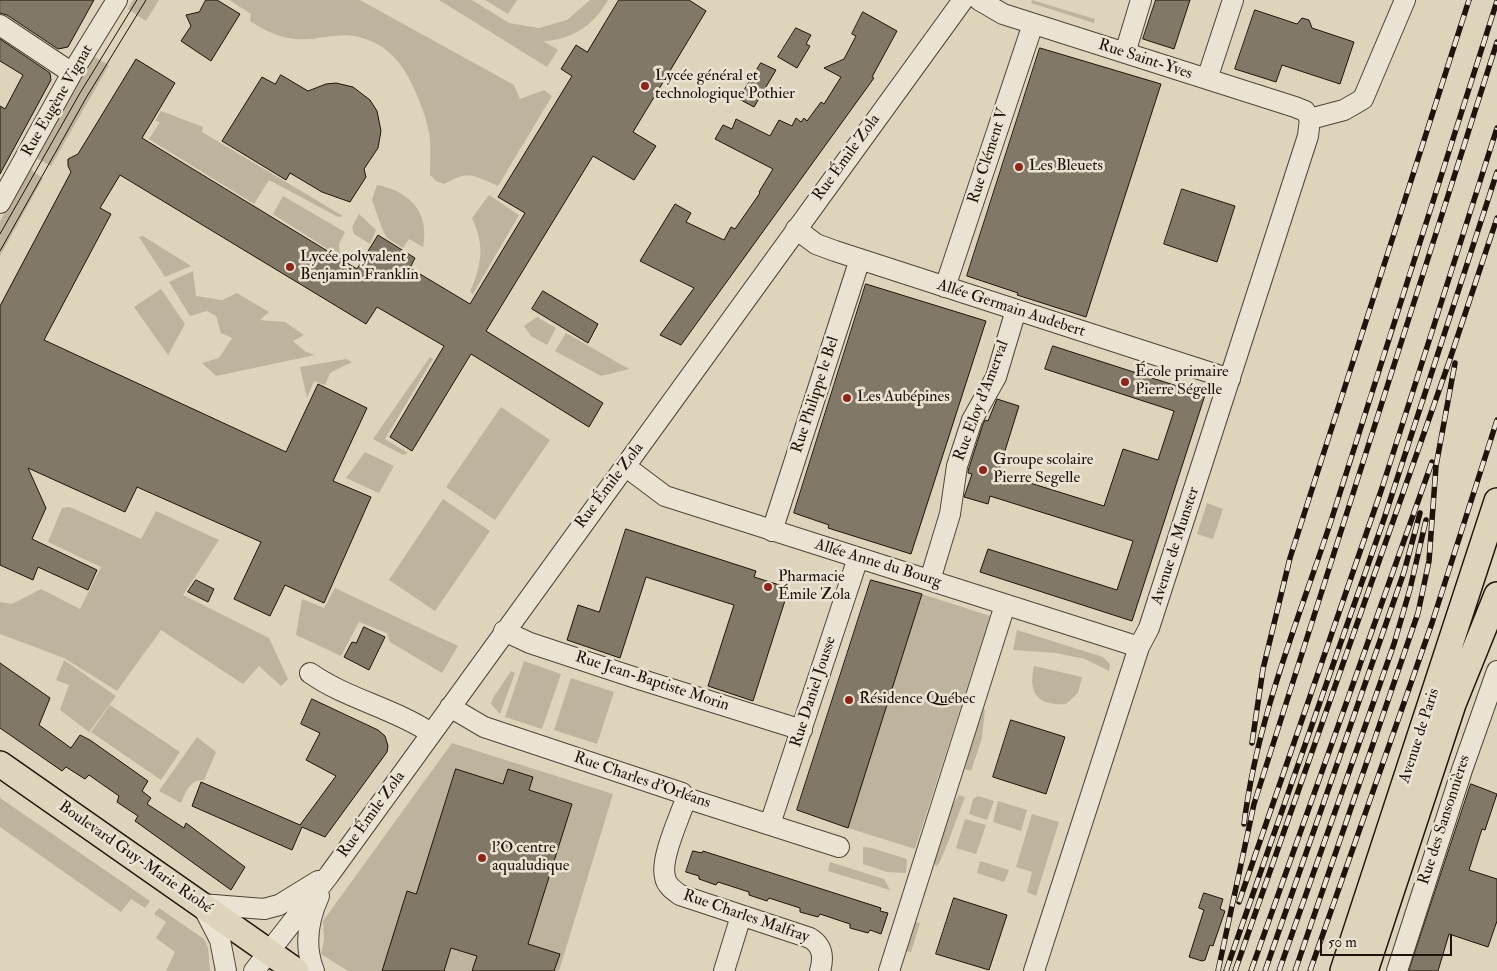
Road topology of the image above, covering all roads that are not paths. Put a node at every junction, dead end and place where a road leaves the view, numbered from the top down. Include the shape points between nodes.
1 (117, 0) edge
2 (963, 0) edge
3 (979, 0) edge
4 (1141, 0) edge
5 (1233, 0) edge
6 (1405, 0) edge
7 (1033, 24) junction
8 (0, 25) edge
9 (1125, 53) junction
10 (72, 73) junction
11 (1207, 79) junction
12 (1310, 119) junction
13 (0, 203) edge
14 (796, 229) junction
15 (860, 259) junction
16 (945, 287) junction
17 (1016, 310) junction
18 (1230, 379) junction
19 (625, 466) junction
20 (1497, 501) edge
21 (772, 531) junction
22 (858, 558) junction
23 (930, 580) junction
24 (1497, 595) edge
25 (1005, 605) junction
26 (504, 631) junction
27 (1138, 647) junction
28 (1497, 671) edge
29 (310, 673) dead end
30 (450, 707) junction
31 (802, 730) junction
32 (431, 733) junction
33 (0, 764) edge
34 (686, 798) junction
35 (770, 824) junction
36 (838, 847) dead end
37 (329, 875) junction
38 (201, 904) junction
39 (741, 916) junction
40 (262, 961) edge
41 (821, 961) edge
42 (226, 971) edge
43 (296, 971) edge
44 (314, 971) edge
45 (724, 971) edge
46 (889, 971) edge
47 (1034, 971) edge
48 (1343, 971) edge
49 (1365, 971) edge
50 (1397, 971) edge

1 - 10 street, Rue Eugène Vignat
2 - 14 street, Rue Émile Zola
3 - 7 street, Rue Saint-Yves via 1003,14
4 - 9 street
5 - 11 street
6 - 12 street via 1363,99 1344,110
7 - 9 street, Rue Saint-Yves
7 - 16 street, Rue Clément V
8 - 10 street
9 - 11 street, Rue Saint-Yves
10 - 13 street, Rue Eugène Vignat
11 - 12 street, Rue Saint-Yves via 1295,107 1305,111
12 - 18 street, Avenue de Munster via 1308,136
14 - 15 street, Allée Germain Audebert via 816,244
14 - 19 street, Rue Émile Zola
15 - 16 street, Allée Germain Audebert
15 - 21 street, Rue Philippe le Bel
16 - 17 street, Allée Germain Audebert
17 - 18 street, Allée Germain Audebert
17 - 23 street, Rue Eloy d'Amerval via 996,377 972,420 957,466 950,514
18 - 27 street, Avenue de Munster via 1149,628
19 - 21 street, Allée Anne du Bourg via 665,496
19 - 26 street, Rue Émile Zola
20 - 48 main road, Avenue de Paris
21 - 22 street, Allée Anne du Bourg
22 - 23 street, Allée Anne du Bourg
22 - 31 street, Rue Daniel Jousse
23 - 25 street, Allée Anne du Bourg
24 - 49 main road, Avenue de Paris via 1450,712
25 - 27 street, Allée Anne du Bourg
25 - 46 street
26 - 30 street, Rue Émile Zola
26 - 31 street, Rue Jean-Baptiste Morin via 530,643
27 - 47 street, Avenue de Munster
28 - 50 street, Rue des Sansonnières
29 - 32 street via 335,688 412,720
30 - 32 street, Rue Émile Zola
30 - 34 street, Rue Charles d'Orléans via 484,727 682,793
31 - 35 street, Rue Daniel Jousse
32 - 37 street, Rue Émile Zola
33 - 38 main road, Boulevard Guy-Marie Riobé
34 - 35 street, Rue Charles d'Orléans
34 - 39 street, Rue Charles Malfray via 666,855 665,879 680,894
35 - 36 street, Rue Charles d'Orléans
37 - 38 street via 279,905 264,909
37 - 40 street, Rue Émile Zola
37 - 44 street via 314,907 308,931 309,956
38 - 40 main road, Boulevard Guy-Marie Riobé
38 - 42 street via 220,940
39 - 41 street, Rue Charles Malfray via 810,938 820,946
39 - 45 street
40 - 43 main road, Boulevard Guy-Marie Riobé

